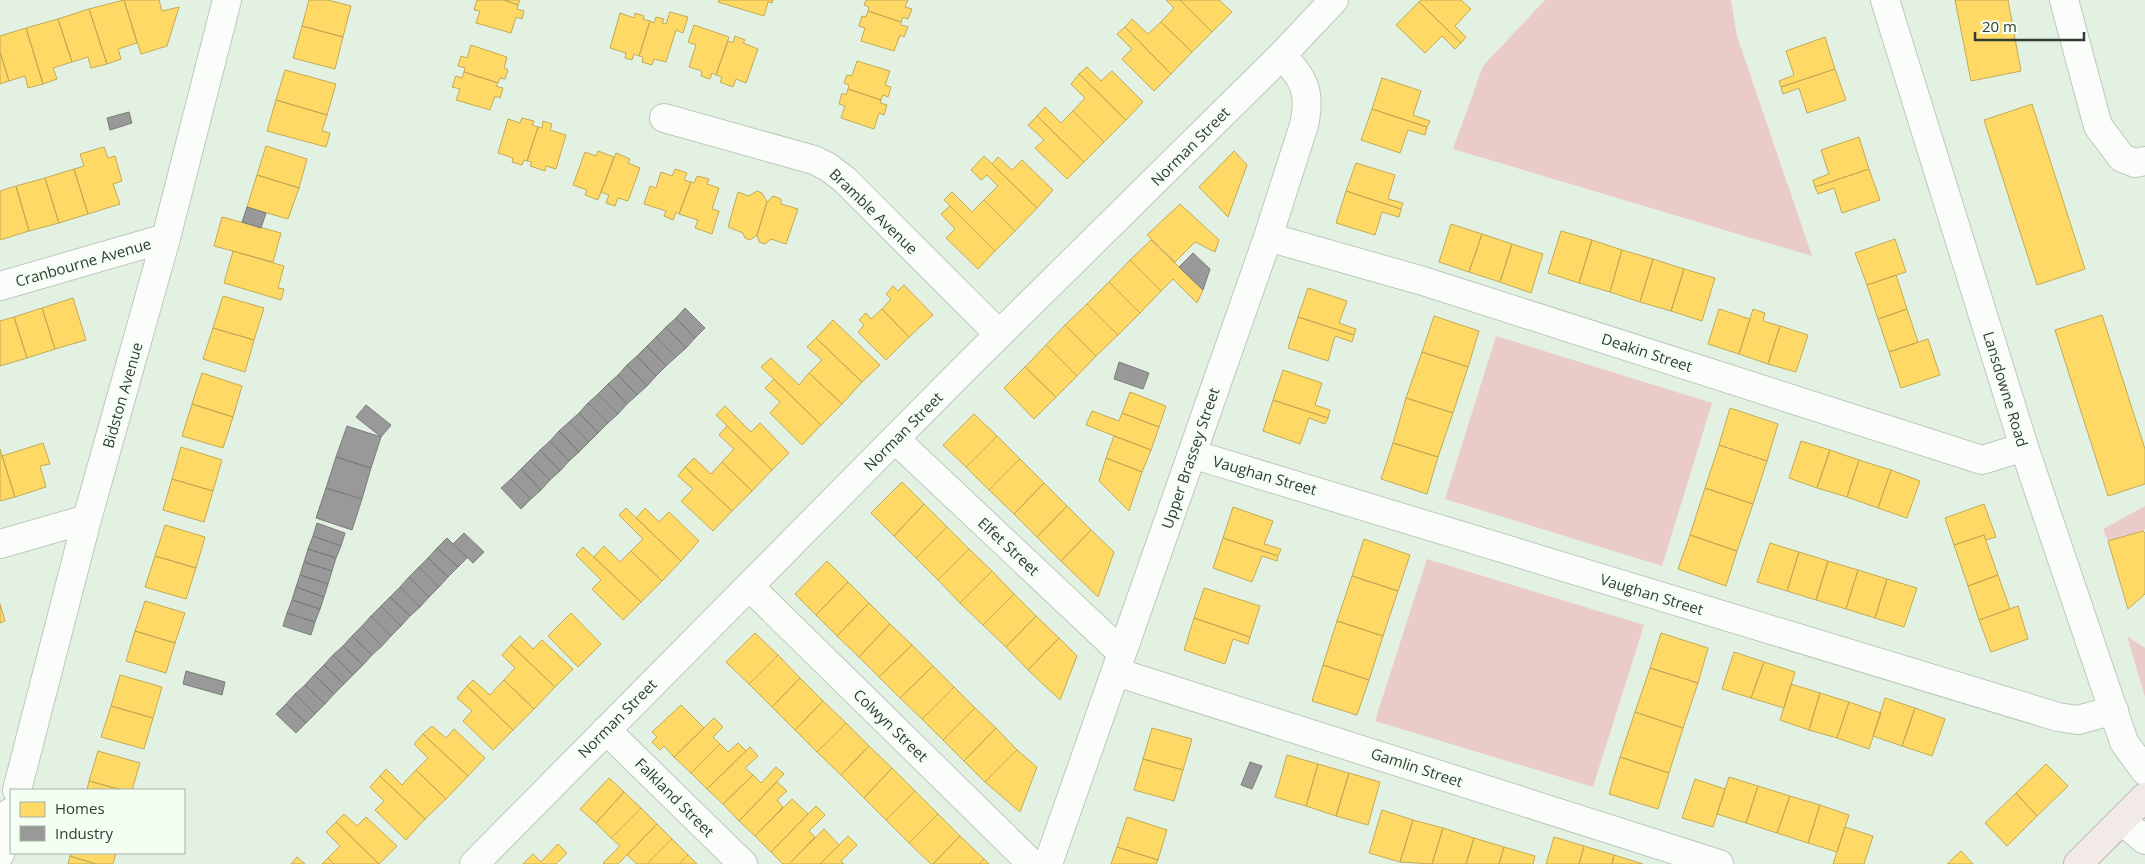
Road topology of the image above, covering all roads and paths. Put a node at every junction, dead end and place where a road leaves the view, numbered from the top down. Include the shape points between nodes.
1 (227, 0) edge
2 (1334, 0) edge
3 (1885, 0) edge
4 (2064, 0) edge
5 (1281, 56) junction
6 (664, 118) dead end
7 (2145, 161) edge
8 (1268, 237) junction
9 (166, 238) junction
10 (0, 286) edge
11 (999, 334) junction
12 (895, 439) junction
13 (2024, 447) junction
14 (1192, 454) junction
15 (87, 520) junction
16 (0, 544) edge
17 (749, 586) junction
18 (1119, 662) junction
19 (2114, 710) junction
20 (606, 730) junction
21 (2145, 771) edge
22 (17, 789) edge
23 (2145, 797) edge
24 (10, 816) edge
25 (2122, 820) junction
26 (2145, 840) edge
27 (0, 854) edge
28 (474, 864) edge
29 (743, 864) edge
30 (1032, 864) edge
31 (1048, 864) edge
32 (1719, 864) edge
33 (2078, 864) edge

1 - 9 street, Bidston Avenue
2 - 5 street, Norman Street
3 - 13 street, Lansdowne Road
4 - 7 street via 2098,126 2122,158 2135,163
5 - 8 street, Upper Brassey Street via 1301,78 1307,93 1308,109
5 - 11 street, Norman Street
6 - 11 street, Bramble Avenue via 814,160 828,167 845,180
8 - 13 street, Deakin Street via 1432,284 1982,460
8 - 14 street, Upper Brassey Street
9 - 10 street, Cranbourne Avenue
9 - 15 street, Bidston Avenue
11 - 12 street, Norman Street
12 - 17 street, Norman Street
12 - 18 street, Elfet Street
13 - 19 street, Lansdowne Road
14 - 18 street, Upper Brassey Street
14 - 19 street, Vaughan Street via 2058,718 2078,720
15 - 16 street
15 - 22 street, Bidston Avenue
17 - 20 street, Norman Street
17 - 30 street, Colwyn Street
18 - 31 street, Upper Brassey Street
18 - 32 street, Gamlin Street
19 - 21 street, Lansdowne Road via 2124,742
20 - 28 street, Norman Street
20 - 29 street, Falkland Street
23 - 25 main road
24 - 27 street
25 - 26 street
25 - 33 main road

